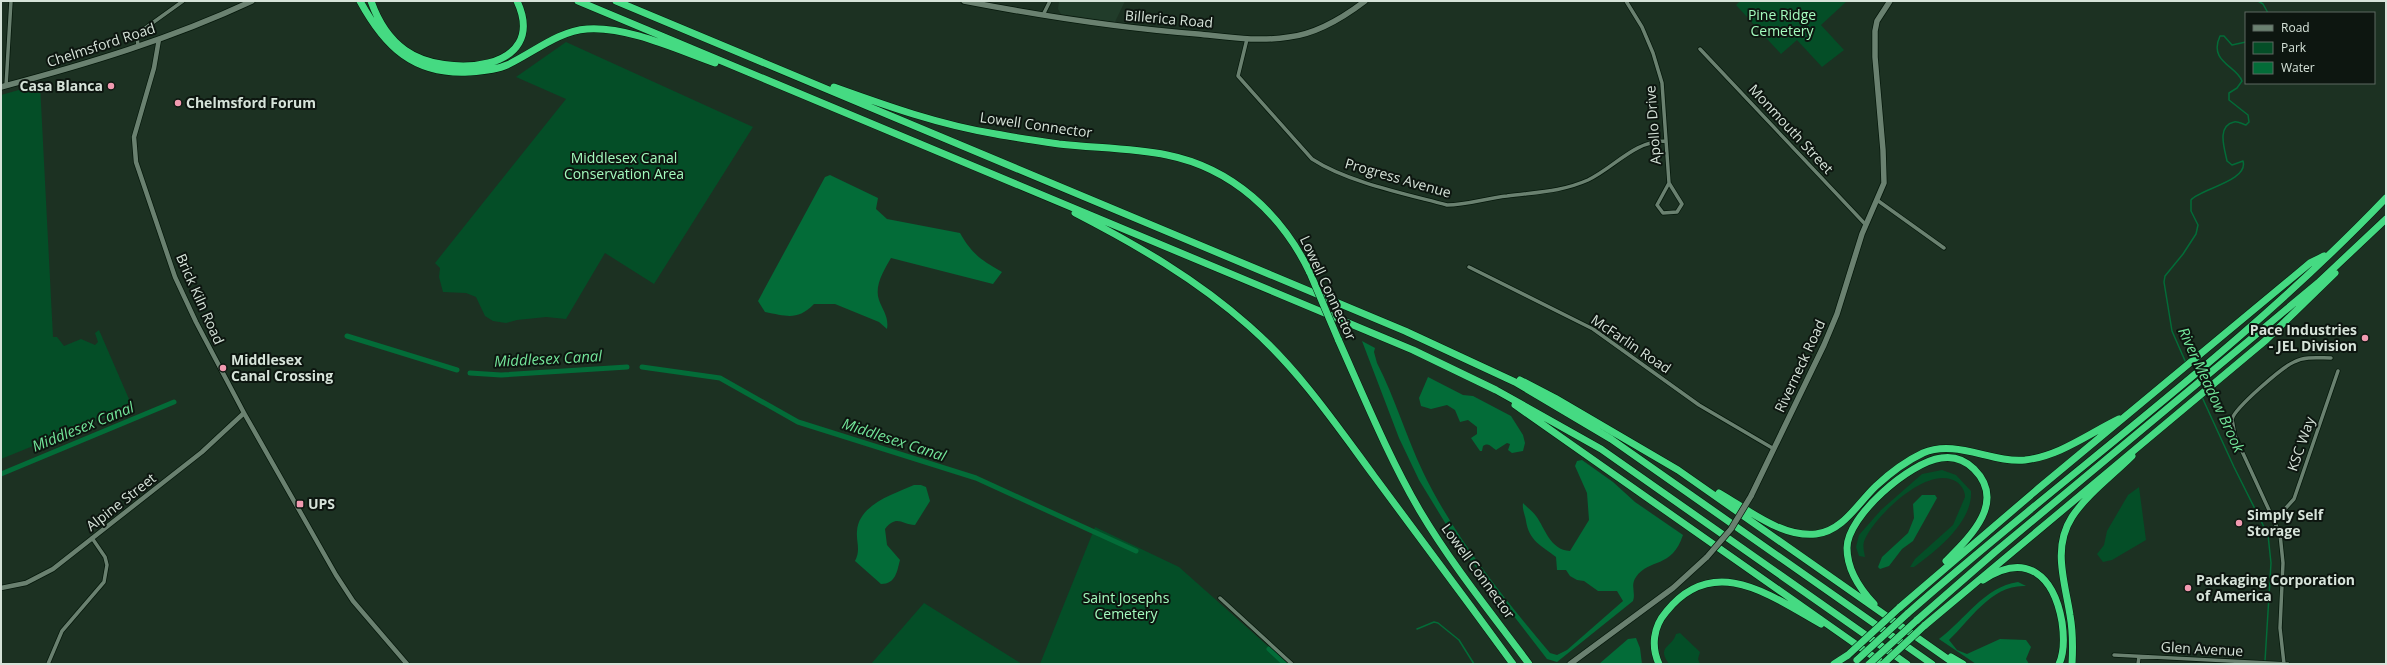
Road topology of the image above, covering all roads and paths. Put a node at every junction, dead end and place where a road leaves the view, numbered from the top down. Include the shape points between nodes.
1 (11, 1) edge
2 (183, 1) edge
3 (252, 1) edge
4 (358, 1) edge
5 (371, 1) edge
6 (517, 1) edge
7 (578, 1) edge
8 (616, 1) edge
9 (964, 1) edge
10 (1050, 1) edge
11 (1365, 1) edge
12 (1626, 1) edge
13 (1890, 1) edge
14 (990, 3) edge
15 (1043, 16) junction
16 (1247, 38) junction
17 (159, 39) junction
18 (138, 47) junction
19 (1700, 49) dead end
20 (771, 66) junction
21 (771, 81) junction
22 (4, 86) edge
23 (1665, 141) junction
24 (1668, 183) junction
25 (1025, 188) junction
26 (2386, 198) edge
27 (1877, 200) junction
28 (2386, 219) edge
29 (1866, 225) junction
30 (2369, 236) junction
31 (1944, 248) dead end
32 (2332, 252) junction
33 (1469, 267) dead end
34 (2331, 358) dead end
35 (1468, 359) junction
36 (2338, 371) dead end
37 (1496, 390) junction
38 (244, 413) junction
39 (2130, 414) junction
40 (2171, 419) junction
41 (1774, 449) junction
42 (1663, 461) junction
43 (2274, 518) junction
44 (92, 538) junction
45 (1, 588) edge
46 (1220, 598) dead end
47 (1948, 606) junction
48 (1899, 608) junction
49 (1884, 614) junction
50 (1919, 639) junction
51 (1853, 642) junction
52 (1848, 655) junction
53 (2114, 655) dead end
54 (2139, 657) junction
55 (2189, 659) junction
56 (1855, 662) edge
57 (2267, 663) edge
58 (48, 664) edge
59 (407, 664) edge
60 (1292, 664) edge
61 (1513, 664) edge
62 (1529, 664) edge
63 (1570, 664) edge
64 (1659, 664) edge
65 (1834, 664) edge
66 (1839, 664) edge
67 (1869, 664) edge
68 (1884, 664) edge
69 (1907, 664) edge
70 (1932, 664) edge
71 (1955, 664) edge
72 (1964, 664) edge
73 (2059, 664) edge
74 (2072, 664) edge
75 (2138, 664) edge
76 (2189, 664) edge
77 (2284, 664) edge
78 (2288, 664) edge

1 - 22 street
2 - 18 street via 137,34
3 - 17 main road, Chelmsford Road via 208,22
4 - 21 highway via 394,49 416,63 443,71 471,72 501,67 562,36 586,29 597,29 636,37
5 - 6 highway via 384,29 405,50 433,63 465,66 491,63 512,50 520,38 523,24
7 - 21 highway
8 - 20 highway
9 - 14 main road, Billerica Road
10 - 15 street
11 - 16 main road, Billerica Road via 1342,17 1304,34 1290,37
12 - 23 street, Apollo Drive via 1649,44 1662,83
13 - 27 main road, Riverneck Road via 1882,11 1875,31 1884,176
14 - 15 main road, Billerica Road
15 - 16 main road, Billerica Road via 1154,31
16 - 23 street, Progress Avenue via 1238,76 1312,160 1325,168 1447,205 1565,189 1599,174 1640,146
17 - 18 main road, Chelmsford Road
17 - 38 street, Brick Kiln Road via 154,68 134,137 136,162 176,277
18 - 22 main road, Chelmsford Road
19 - 29 street, Monmouth Street
20 - 35 highway
20 - 62 highway, Lowell Connector, bridge via 902,111 971,130 1057,144 1156,153 1198,164 1236,184 1271,213 1290,237 1310,273 1391,457 1421,513 1450,557
21 - 25 highway
23 - 24 street, Apollo Drive
24 - 24 street, Apollo Drive via 1657,205 1662,213 1677,212 1682,204
25 - 37 highway via 1413,350
25 - 61 highway via 1168,264 1211,294 1263,338 1320,403
26 - 32 highway
27 - 29 main road, Riverneck Road
27 - 31 street
28 - 30 highway
29 - 41 main road, Riverneck Road via 1827,338
30 - 40 highway via 2292,317
30 - 67 highway, bridge via 2318,283 1995,552
32 - 39 highway via 2310,263
32 - 56 highway, bridge via 2255,323 1991,541
33 - 41 street, McFarlin Road via 1593,329 1699,406
34 - 43 street via 2308,358 2294,362 2240,405 2233,416 2235,436
35 - 42 highway via 1509,375 1555,398
35 - 70 highway via 1530,390 1626,448
36 - 43 street, KSC Way via 2294,498
37 - 51 highway
37 - 69 highway via 1601,449
38 - 44 street, Alpine Street via 196,456
38 - 59 street, Brick Kiln Road via 344,587
39 - 42 highway via 2070,446 2036,458 2010,460 1950,448 1928,451 1887,477 1839,525 1816,534 1794,532 1775,525
39 - 48 highway via 2009,513
40 - 47 highway
40 - 74 highway via 2083,504 2072,517 2065,532 2061,558 2071,626
41 - 63 main road, Riverneck Road, bridge via 1731,529 1707,557 1673,588
42 - 49 highway
43 - 77 street via 2282,547 2280,628
44 - 45 street, Alpine Street via 40,577
44 - 58 street via 108,565 104,582 62,631
46 - 60 street
47 - 68 highway, bridge
47 - 73 highway via 2000,570 2016,567 2035,572 2049,584 2058,602 2063,634 2063,652
48 - 49 highway via 1966,540 1983,516 1987,500 1984,484 1972,468 1960,460 1946,457 1936,459 1912,470 1879,496 1851,530 1847,548 1852,571 1866,595
48 - 52 highway, bridge
49 - 50 highway
50 - 71 highway
50 - 72 highway
51 - 64 highway via 1758,590 1738,583 1721,581 1694,590 1665,613 1654,639
51 - 68 highway
52 - 65 highway
52 - 66 highway
53 - 54 street, Glen Avenue
54 - 55 street, Glen Avenue
54 - 75 street
55 - 57 street, Glen Avenue
55 - 76 street
57 - 77 street, Glen Avenue
77 - 78 street, Glen Avenue

